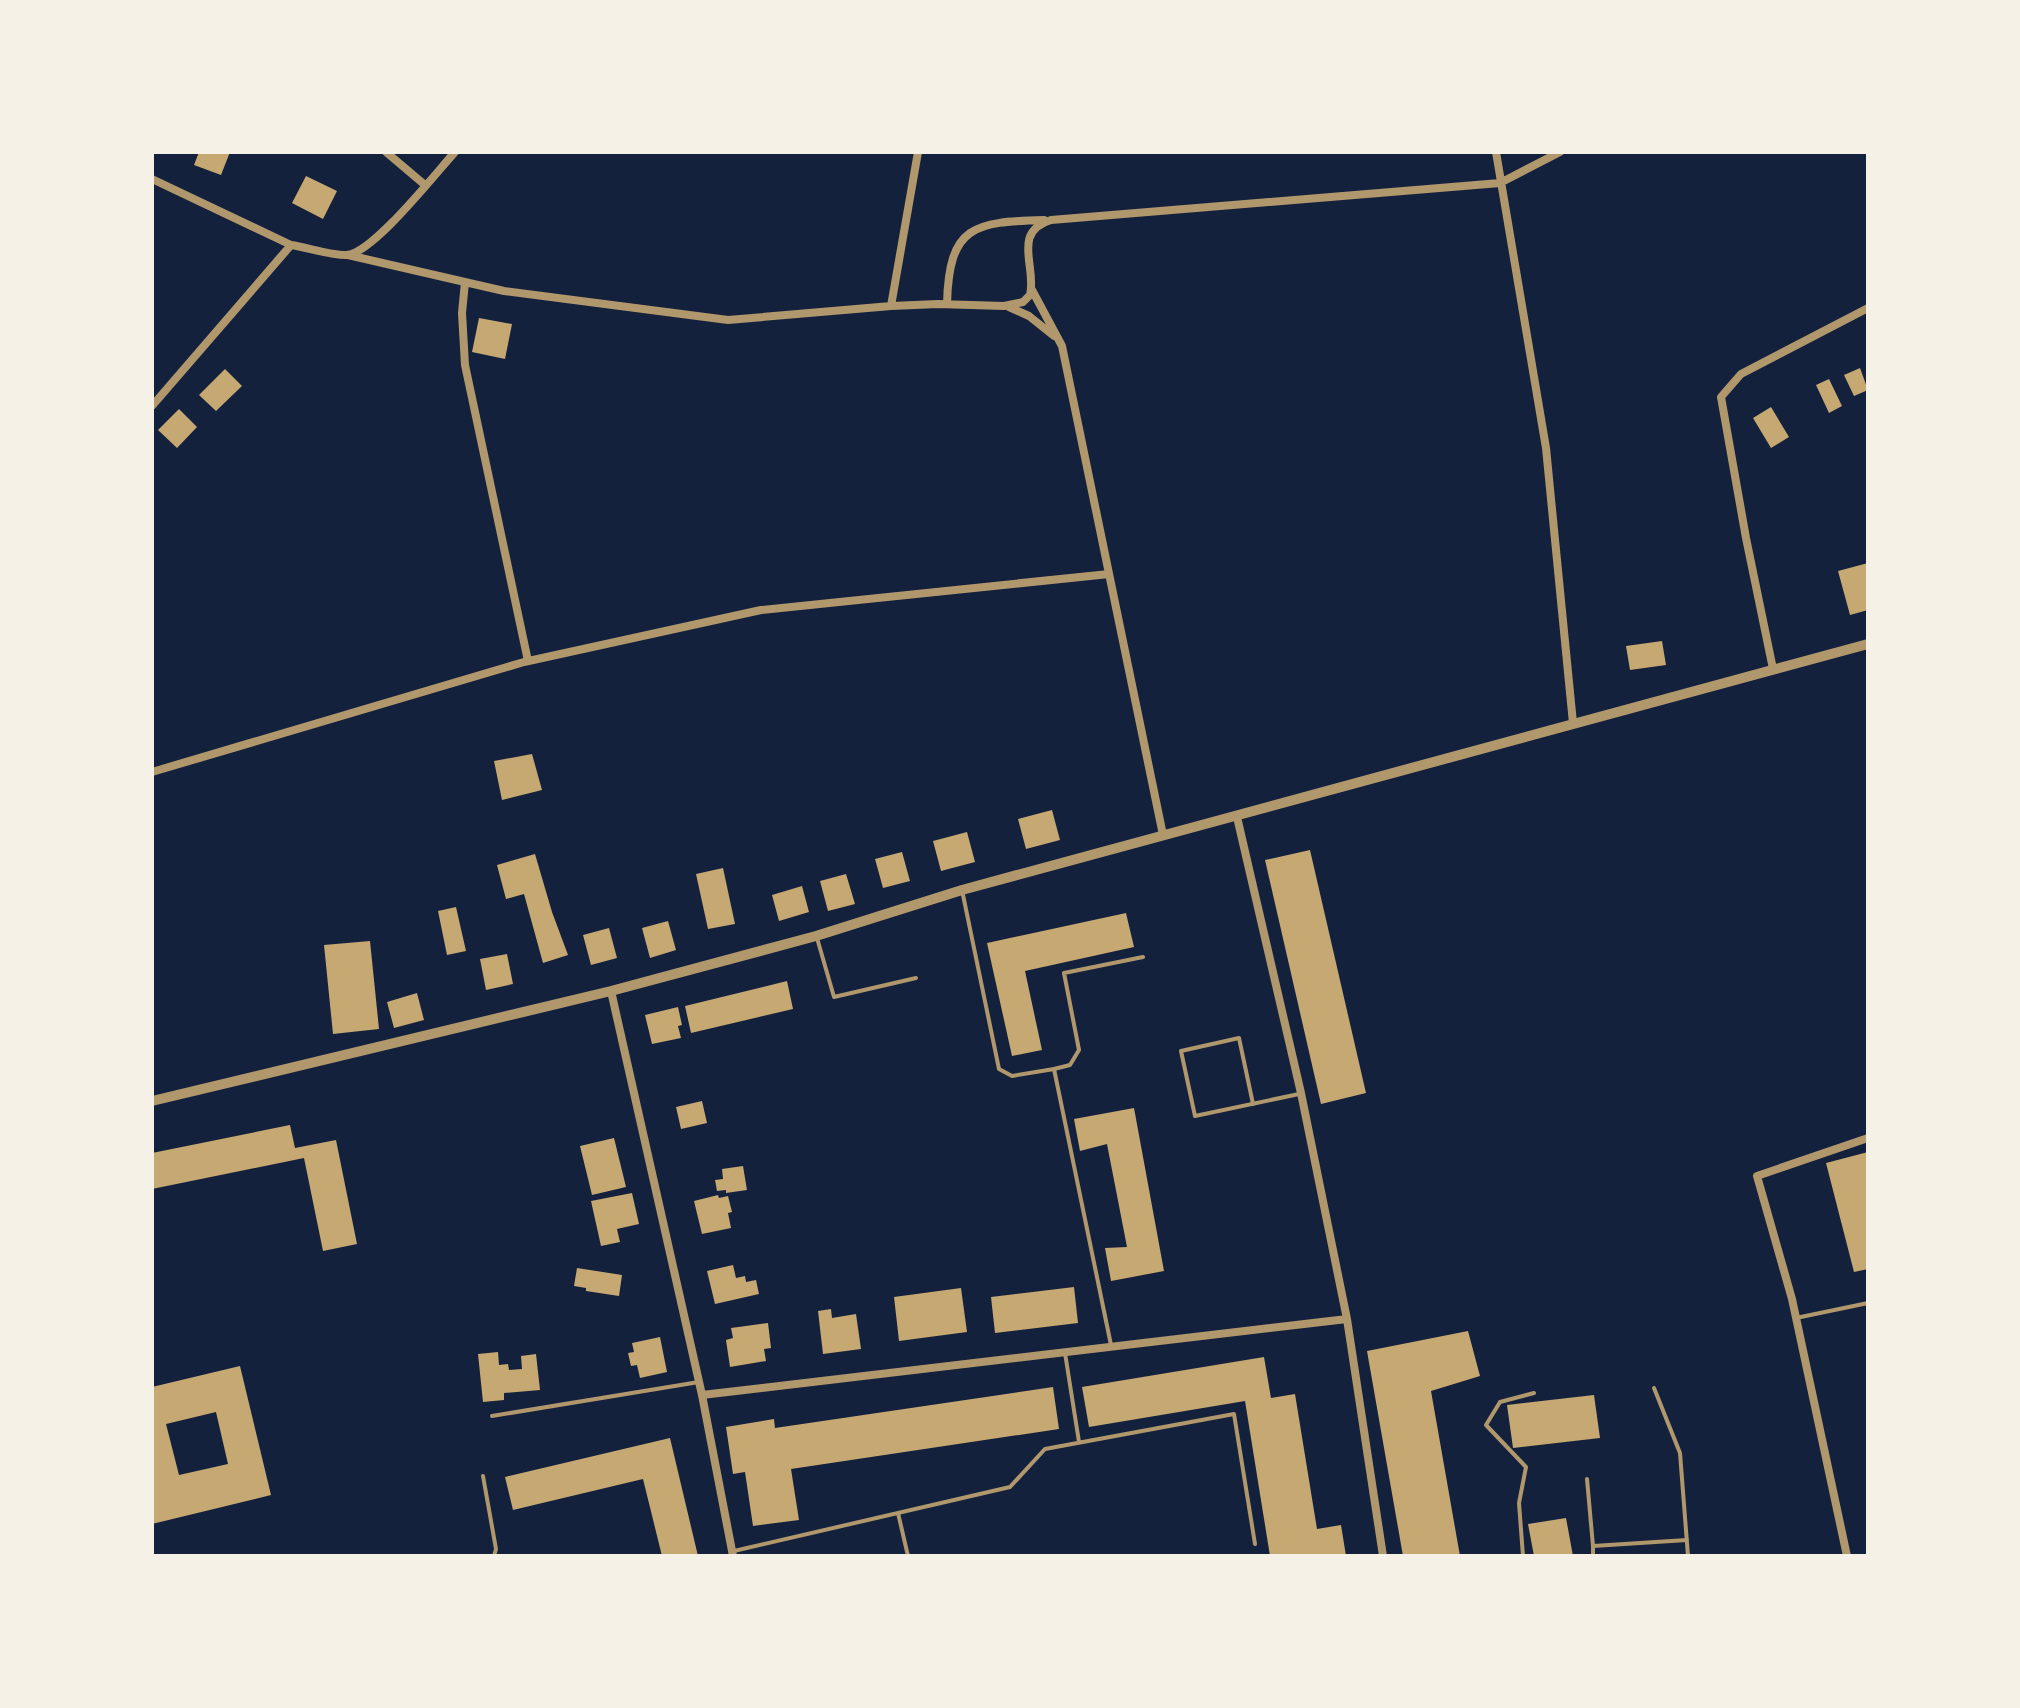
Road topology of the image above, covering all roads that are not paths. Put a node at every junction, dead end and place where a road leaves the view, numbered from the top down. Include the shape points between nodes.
1 (386, 152) edge
2 (455, 152) edge
3 (918, 152) edge
4 (1496, 152) edge
5 (1560, 152) edge
6 (152, 179) edge
7 (1500, 183) junction
8 (425, 185) junction
9 (1051, 220) junction
10 (291, 245) junction
11 (348, 255) junction
12 (465, 282) junction
13 (1032, 289) junction
14 (947, 304) junction
15 (891, 306) junction
16 (1004, 306) junction
17 (1868, 308) edge
18 (1062, 346) junction
19 (152, 406) edge
20 (1109, 574) junction
21 (1868, 644) edge
22 (528, 661) junction
23 (1773, 669) junction
24 (1573, 723) junction
25 (152, 772) edge
26 (1237, 817) junction
27 (1163, 835) junction
28 (962, 890) junction
29 (816, 936) junction
30 (1143, 957) dead end
31 (916, 978) dead end
32 (611, 991) junction
33 (1054, 1069) junction
34 (1301, 1093) junction
35 (152, 1101) edge
36 (1253, 1104) junction
37 (1868, 1138) edge
38 (1868, 1303) edge
39 (1796, 1318) junction
40 (1347, 1319) junction
41 (1111, 1348) junction
42 (1065, 1353) junction
43 (699, 1382) junction
44 (1654, 1388) dead end
45 (1534, 1393) dead end
46 (702, 1395) junction
47 (492, 1416) dead end
48 (1079, 1442) junction
49 (483, 1476) dead end
50 (1587, 1479) dead end
51 (898, 1513) junction
52 (1687, 1540) junction
53 (1255, 1544) dead end
54 (1593, 1546) junction
55 (732, 1554) edge
56 (494, 1556) edge
57 (908, 1556) edge
58 (1383, 1556) edge
59 (1523, 1556) edge
60 (1593, 1556) edge
61 (1688, 1556) edge
62 (1847, 1556) edge

1 - 8 street
2 - 8 street
3 - 15 street
4 - 7 street
5 - 7 street
6 - 10 street
7 - 9 street
7 - 24 street via 1546,448
8 - 11 street via 380,236
9 - 13 street via 1035,229 1028,242
9 - 14 street via 994,222 969,233 952,258
10 - 11 street
10 - 19 street
11 - 12 street
12 - 15 street via 728,320
12 - 22 street via 465,365
13 - 16 street via 1028,299
13 - 18 street
14 - 15 street
14 - 16 street
16 - 18 street via 1036,320
17 - 23 street via 1741,374 1721,397
18 - 20 street
20 - 22 street via 761,610
20 - 27 street
21 - 23 street
22 - 25 street
23 - 24 street
24 - 26 street
26 - 27 street
26 - 34 street
27 - 28 street
28 - 29 street
28 - 33 lane via 999,1069 1012,1076
29 - 31 lane via 834,997
29 - 32 street
30 - 33 lane via 1064,973 1079,1050 1070,1065
32 - 35 street
32 - 43 street
33 - 41 lane
34 - 36 lane
34 - 40 street
36 - 36 lane via 1195,1116 1181,1051 1239,1038
37 - 39 street via 1757,1176
38 - 39 lane
39 - 62 street
40 - 41 street
40 - 58 street
41 - 42 street
42 - 46 street
42 - 48 lane
43 - 46 street
43 - 47 lane
44 - 52 lane via 1680,1453
45 - 59 lane via 1500,1402 1486,1425 1526,1467 1519,1503
46 - 55 street
48 - 51 lane via 1045,1449 1010,1487
48 - 53 lane via 1234,1414
49 - 56 lane
50 - 54 lane
51 - 55 lane
51 - 57 lane
52 - 54 lane
52 - 61 lane
54 - 60 lane

